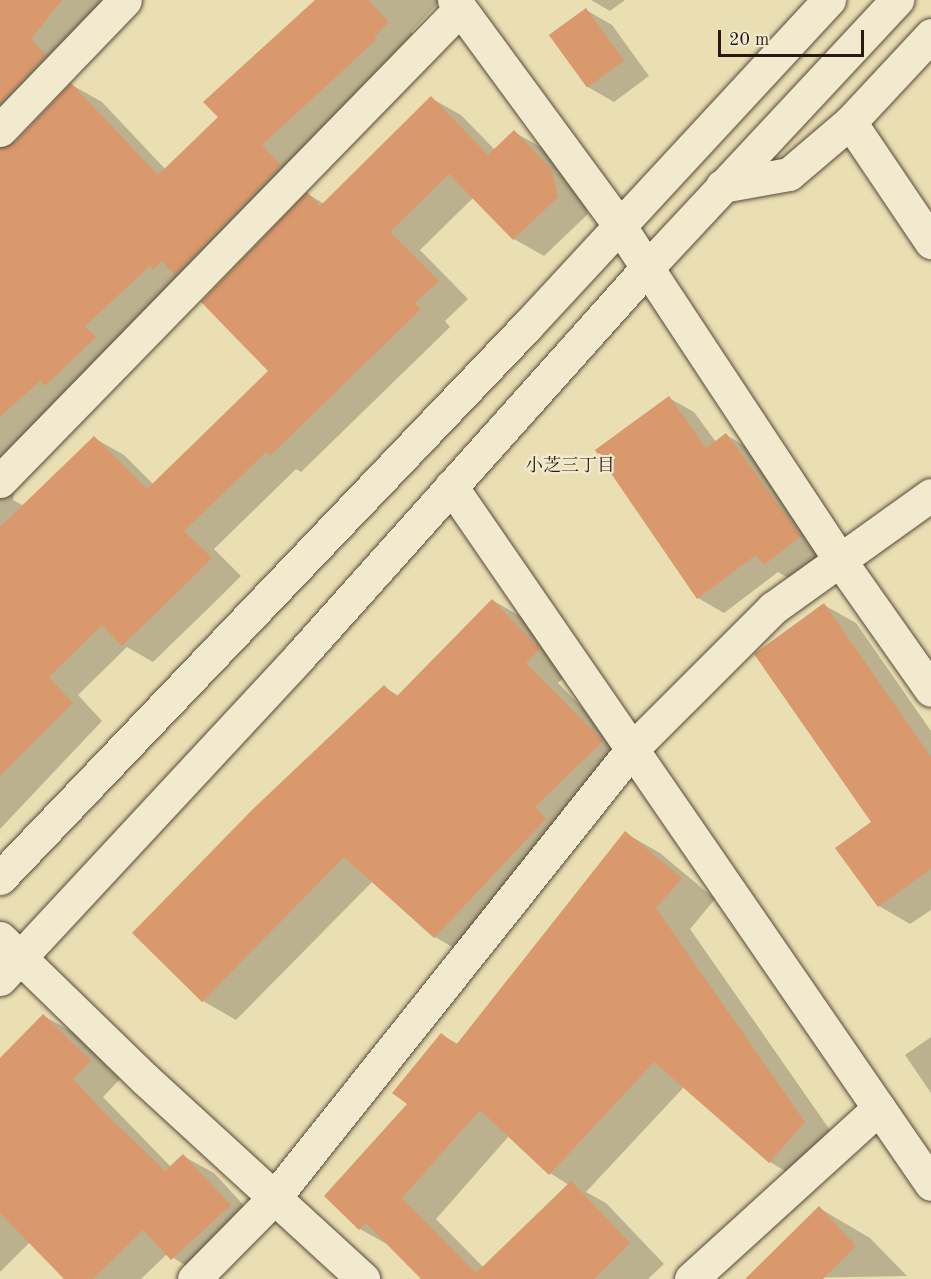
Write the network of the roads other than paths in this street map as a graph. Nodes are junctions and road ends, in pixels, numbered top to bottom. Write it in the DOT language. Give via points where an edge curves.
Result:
graph roads {
  1 [pos="125,0"];
  2 [pos="829,0"];
  3 [pos="897,0"];
  4 [pos="457,4"];
  5 [pos="931,35"];
  6 [pos="850,122"];
  7 [pos="0,130"];
  8 [pos="722,186"];
  9 [pos="619,225"];
  10 [pos="931,242"];
  11 [pos="647,268"];
  12 [pos="0,481"];
  13 [pos="451,486"];
  14 [pos="931,495"];
  15 [pos="841,562"];
  16 [pos="931,690"];
  17 [pos="633,748"];
  18 [pos="0,878"];
  19 [pos="7,959"];
  20 [pos="879,1108"];
  21 [pos="931,1184"];
  22 [pos="274,1198"];
  23 [pos="194,1279"];
  24 [pos="363,1279"];
  25 [pos="691,1279"];
  1 -- 7 [label="street"];
  2 -- 9 [label="street"];
  3 -- 8 [label="street"];
  4 -- 9 [label="street"];
  4 -- 12 [label="street"];
  5 -- 6 [label="street"];
  6 -- 8 [label="street" via="789,174"];
  6 -- 10 [label="street"];
  8 -- 11 [label="street"];
  9 -- 11 [label="street"];
  9 -- 18 [label="street"];
  11 -- 13 [label="street"];
  11 -- 15 [label="street"];
  13 -- 17 [label="street"];
  13 -- 19 [label="street"];
  14 -- 15 [label="street"];
  15 -- 16 [label="street"];
  15 -- 17 [label="street" via="773,608"];
  17 -- 20 [label="street"];
  17 -- 22 [label="street"];
  19 -- 22 [label="street"];
  20 -- 21 [label="street"];
  20 -- 25 [label="street"];
  22 -- 23 [label="street"];
  22 -- 24 [label="street"];
}
